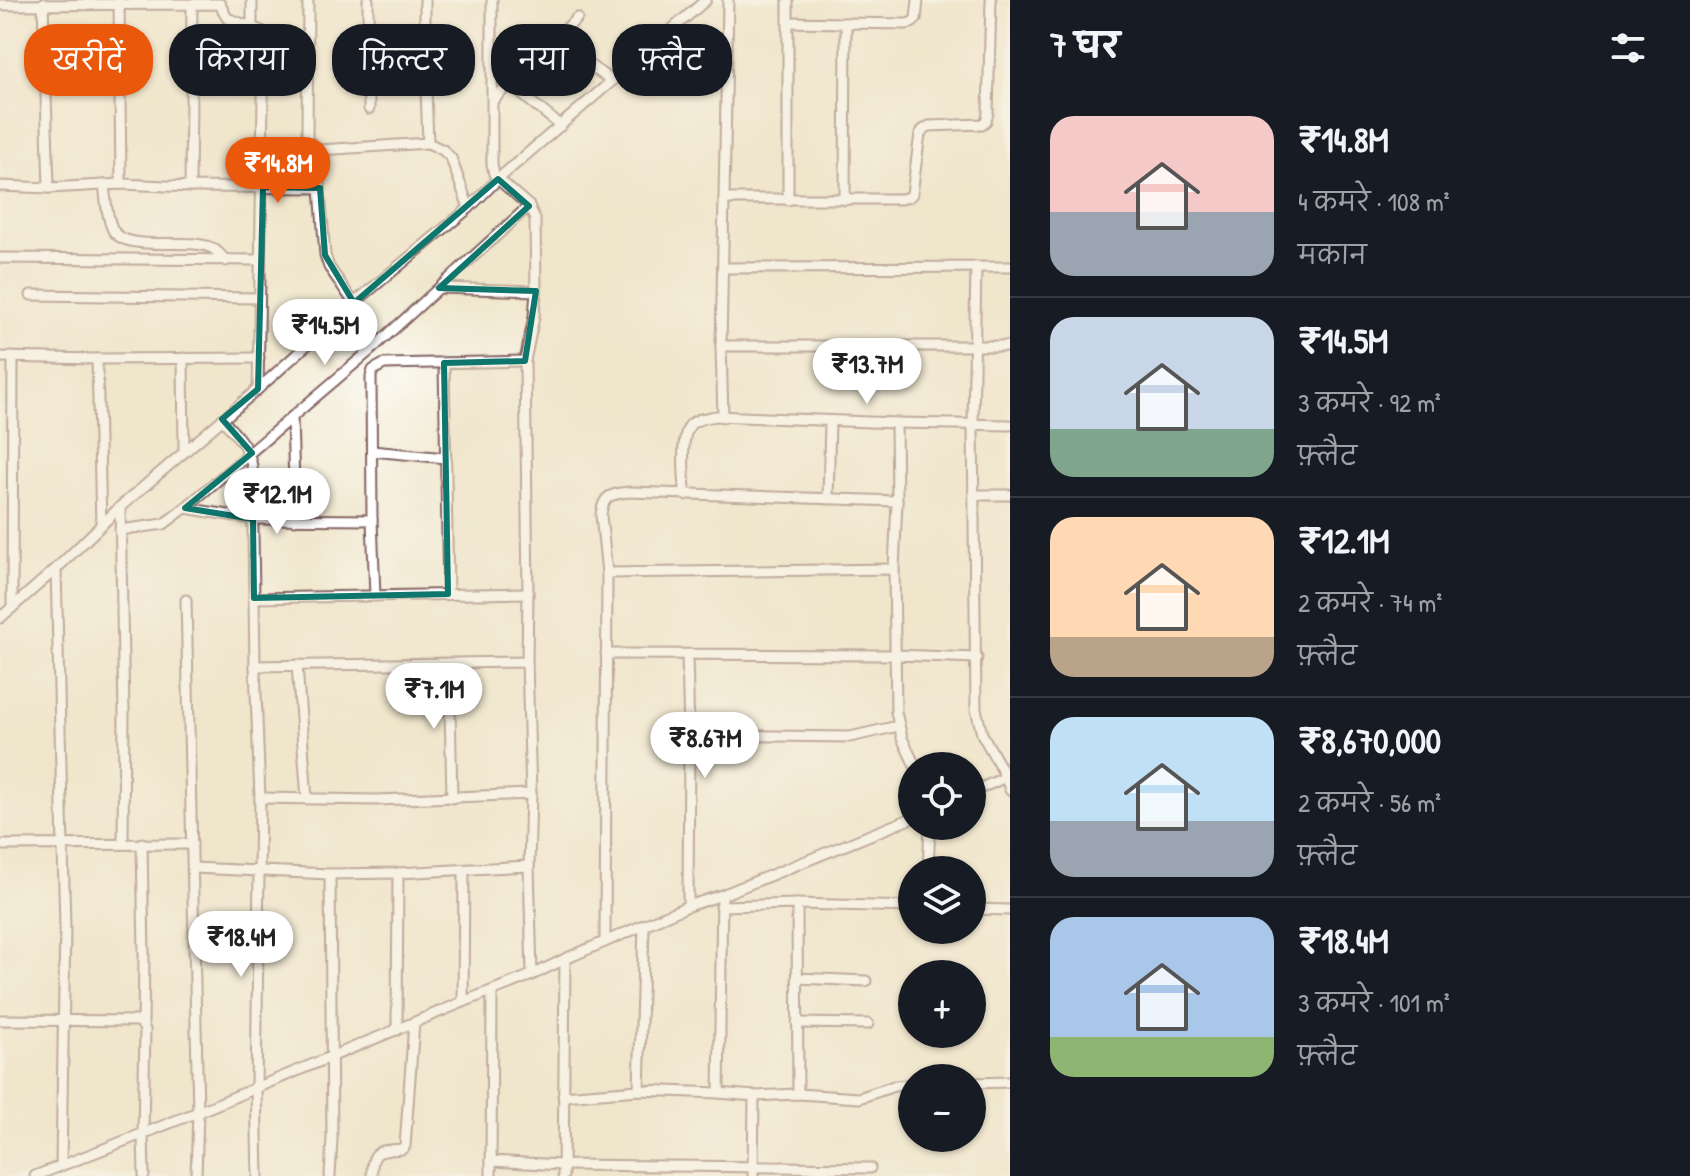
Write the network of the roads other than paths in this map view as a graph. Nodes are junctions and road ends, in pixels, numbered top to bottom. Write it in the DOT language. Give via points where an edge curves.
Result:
graph roads {
  1 [pos="252,0"];
  2 [pos="308,0"];
  3 [pos="368,0"];
  4 [pos="425,0"];
  5 [pos="492,0"];
  6 [pos="706,0"];
  7 [pos="728,0"];
  8 [pos="788,0"];
  9 [pos="918,0"];
  10 [pos="991,0"];
  11 [pos="119,2"];
  12 [pos="222,2"];
  13 [pos="43,3"];
  14 [pos="186,3"];
  15 [pos="0,5"];
  16 [pos="577,18"];
  17 [pos="788,22"];
  18 [pos="846,23"];
  19 [pos="246,24"];
  20 [pos="252,24"];
  21 [pos="368,24"];
  22 [pos="425,24"];
  23 [pos="571,24"];
  24 [pos="678,24"];
  25 [pos="596,70"];
  26 [pos="612,81"];
  27 [pos="264,96"];
  28 [pos="369,96"];
  29 [pos="426,96"];
  30 [pos="497,96"];
  31 [pos="524,96"];
  32 [pos="493,100"];
  33 [pos="369,109"];
  34 [pos="561,126"];
  35 [pos="428,143"];
  36 [pos="320,150"];
  37 [pos="498,179"];
  38 [pos="121,184"];
  39 [pos="104,185"];
  40 [pos="0,186"];
  41 [pos="190,187"];
  42 [pos="263,187"];
  43 [pos="49,188"];
  44 [pos="320,188"];
  45 [pos="724,199"];
  46 [pos="788,200"];
  47 [pos="845,200"];
  48 [pos="529,206"];
  49 [pos="469,208"];
  50 [pos="0,258"];
  51 [pos="259,260"];
  52 [pos="226,261"];
  53 [pos="976,267"];
  54 [pos="1010,267"];
  55 [pos="724,268"];
  56 [pos="439,288"];
  57 [pos="536,291"];
  58 [pos="31,295"];
  59 [pos="259,298"];
  60 [pos="354,303"];
  61 [pos="721,346"];
  62 [pos="1010,346"];
  63 [pos="974,347"];
  64 [pos="0,357"];
  65 [pos="13,357"];
  66 [pos="183,358"];
  67 [pos="259,358"];
  68 [pos="97,359"];
  69 [pos="525,361"];
  70 [pos="444,363"];
  71 [pos="258,389"];
  72 [pos="292,417"];
  73 [pos="723,417"];
  74 [pos="222,419"];
  75 [pos="830,421"];
  76 [pos="896,423"];
  77 [pos="973,424"];
  78 [pos="1010,425"];
  79 [pos="184,451"];
  80 [pos="372,451"];
  81 [pos="250,454"];
  82 [pos="446,458"];
  83 [pos="685,495"];
  84 [pos="974,495"];
  85 [pos="1010,495"];
  86 [pos="828,499"];
  87 [pos="897,501"];
  88 [pos="120,507"];
  89 [pos="185,508"];
  90 [pos="253,519"];
  91 [pos="295,520"];
  92 [pos="372,520"];
  93 [pos="101,524"];
  94 [pos="120,530"];
  95 [pos="56,569"];
  96 [pos="894,569"];
  97 [pos="607,573"];
  98 [pos="528,593"];
  99 [pos="448,594"];
  100 [pos="375,596"];
  101 [pos="254,598"];
  102 [pos="186,600"];
  103 [pos="12,608"];
  104 [pos="0,618"];
  105 [pos="606,654"];
  106 [pos="687,655"];
  107 [pos="895,655"];
  108 [pos="977,658"];
  109 [pos="527,662"];
  110 [pos="449,663"];
  111 [pos="297,665"];
  112 [pos="255,666"];
  113 [pos="898,726"];
  114 [pos="689,735"];
  115 [pos="909,752"];
  116 [pos="1006,777"];
  117 [pos="986,786"];
  118 [pos="1010,790"];
  119 [pos="531,794"];
  120 [pos="260,798"];
  121 [pos="452,798"];
  122 [pos="307,799"];
  123 [pos="898,824"];
  124 [pos="142,843"];
  125 [pos="63,844"];
  126 [pos="123,844"];
  127 [pos="192,844"];
  128 [pos="0,845"];
  129 [pos="529,866"];
  130 [pos="193,868"];
  131 [pos="259,870"];
  132 [pos="464,870"];
  133 [pos="398,873"];
  134 [pos="330,874"];
  135 [pos="722,901"];
  136 [pos="797,904"];
  137 [pos="688,906"];
  138 [pos="898,907"];
  139 [pos="986,909"];
  140 [pos="1010,910"];
  141 [pos="644,926"];
  142 [pos="605,942"];
  143 [pos="565,959"];
  144 [pos="532,975"];
  145 [pos="797,978"];
  146 [pos="866,981"];
  147 [pos="492,991"];
  148 [pos="463,1002"];
  149 [pos="0,1020"];
  150 [pos="64,1020"];
  151 [pos="414,1023"];
  152 [pos="797,1023"];
  153 [pos="868,1024"];
  154 [pos="143,1025"];
  155 [pos="397,1030"];
  156 [pos="330,1057"];
  157 [pos="1010,1082"];
  158 [pos="986,1083"];
  159 [pos="898,1086"];
  160 [pos="256,1088"];
  161 [pos="639,1090"];
  162 [pos="719,1093"];
  163 [pos="798,1094"];
  164 [pos="563,1096"];
  165 [pos="754,1096"];
  166 [pos="198,1112"];
  167 [pos="143,1133"];
  168 [pos="491,1161"];
  169 [pos="61,1166"];
  170 [pos="870,1168"];
  171 [pos="562,1170"];
  172 [pos="753,1172"];
  173 [pos="35,1176"];
  174 [pos="144,1176"];
  175 [pos="196,1176"];
  176 [pos="258,1176"];
  177 [pos="330,1176"];
  178 [pos="372,1176"];
  179 [pos="491,1176"];
  1 -- 20 [label="street"];
  2 -- 36 [label="street" via="307,140"];
  3 -- 21 [label="street"];
  4 -- 22 [label="street"];
  5 -- 32 [label="street"];
  6 -- 24 [label="street"];
  7 -- 45 [label="street"];
  8 -- 17 [label="street"];
  9 -- 18 [label="street" via="913,22"];
  10 -- 47 [label="street" via="986,121 923,130 909,197"];
  11 -- 13 [label="street"];
  11 -- 14 [label="street"];
  11 -- 38 [label="street"];
  12 -- 14 [label="street"];
  12 -- 19 [label="street" via="227,18"];
  13 -- 15 [label="street"];
  13 -- 43 [label="street"];
  14 -- 41 [label="street"];
  16 -- 23 [label="street"];
  17 -- 18 [label="street"];
  17 -- 46 [label="street"];
  18 -- 47 [label="street"];
  25 -- 26 [label="street"];
  26 -- 34 [label="street"];
  27 -- 42 [label="street"];
  28 -- 33 [label="street"];
  29 -- 35 [label="street"];
  30 -- 32 [label="street"];
  31 -- 34 [label="street"];
  32 -- 37 [label="street" via="492,164"];
  34 -- 37 [label="street"];
  35 -- 36 [label="street"];
  35 -- 49 [label="street" via="451,158"];
  36 -- 44 [label="street"];
  37 -- 48 [label="street"];
  37 -- 49 [label="street"];
  38 -- 39 [label="street"];
  38 -- 41 [label="street"];
  39 -- 43 [label="street"];
  39 -- 52 [label="street" via="110,225 117,235 144,243 203,245"];
  40 -- 43 [label="street"];
  41 -- 42 [label="street"];
  42 -- 44 [label="street"];
  42 -- 51 [label="street"];
  44 -- 60 [label="street" via="325,255"];
  45 -- 46 [label="street"];
  45 -- 55 [label="street"];
  46 -- 47 [label="street"];
  48 -- 56 [label="street"];
  48 -- 57 [label="street" via="535,219"];
  49 -- 60 [label="street"];
  50 -- 52 [label="street"];
  51 -- 52 [label="street"];
  51 -- 59 [label="street"];
  53 -- 54 [label="street"];
  53 -- 55 [label="street"];
  53 -- 63 [label="street"];
  55 -- 61 [label="street"];
  56 -- 57 [label="street"];
  56 -- 72 [label="street"];
  57 -- 69 [label="street"];
  58 -- 59 [label="street"];
  59 -- 67 [label="street"];
  60 -- 71 [label="street"];
  61 -- 63 [label="street"];
  61 -- 73 [label="street"];
  62 -- 63 [label="street"];
  63 -- 77 [label="street"];
  64 -- 65 [label="street"];
  65 -- 68 [label="street"];
  65 -- 103 [label="street"];
  66 -- 67 [label="street"];
  66 -- 68 [label="street"];
  66 -- 79 [label="street"];
  67 -- 71 [label="street"];
  68 -- 93 [label="street"];
  69 -- 70 [label="street"];
  69 -- 98 [label="street"];
  70 -- 80 [label="street" via="384,364 373,370"];
  70 -- 82 [label="street"];
  71 -- 74 [label="street"];
  72 -- 81 [label="street"];
  72 -- 91 [label="street"];
  73 -- 75 [label="street"];
  73 -- 83 [label="street" via="699,419 686,431"];
  74 -- 79 [label="street"];
  74 -- 81 [label="street"];
  75 -- 76 [label="street"];
  75 -- 86 [label="street"];
  76 -- 77 [label="street"];
  76 -- 87 [label="street"];
  77 -- 78 [label="street"];
  77 -- 84 [label="street"];
  79 -- 88 [label="street"];
  80 -- 82 [label="street"];
  80 -- 92 [label="street"];
  81 -- 89 [label="street"];
  81 -- 90 [label="street"];
  82 -- 99 [label="street"];
  83 -- 86 [label="street"];
  83 -- 97 [label="street" via="629,492 607,498 601,515"];
  84 -- 85 [label="street"];
  84 -- 108 [label="street"];
  86 -- 87 [label="street"];
  87 -- 96 [label="street"];
  88 -- 93 [label="street"];
  88 -- 94 [label="street"];
  89 -- 90 [label="street"];
  89 -- 94 [label="street" via="164,524"];
  90 -- 91 [label="street"];
  90 -- 101 [label="street"];
  91 -- 92 [label="street"];
  92 -- 100 [label="street"];
  93 -- 95 [label="street"];
  94 -- 126 [label="street"];
  95 -- 103 [label="street"];
  95 -- 125 [label="street"];
  96 -- 97 [label="street"];
  96 -- 107 [label="street"];
  97 -- 105 [label="street"];
  98 -- 99 [label="street"];
  98 -- 109 [label="street"];
  99 -- 100 [label="street"];
  100 -- 101 [label="street"];
  101 -- 112 [label="street"];
  102 -- 127 [label="street"];
  103 -- 104 [label="street"];
  105 -- 106 [label="street"];
  105 -- 142 [label="street"];
  106 -- 107 [label="street"];
  106 -- 114 [label="street"];
  107 -- 108 [label="street"];
  107 -- 113 [label="street"];
  108 -- 116 [label="street" via="979,722"];
  109 -- 110 [label="street"];
  109 -- 119 [label="street"];
  110 -- 111 [label="street"];
  110 -- 121 [label="street"];
  111 -- 112 [label="street"];
  111 -- 122 [label="street"];
  112 -- 120 [label="street"];
  113 -- 114 [label="street" via="850,737"];
  113 -- 115 [label="street"];
  114 -- 137 [label="street"];
  116 -- 117 [label="street"];
  116 -- 118 [label="street"];
  119 -- 121 [label="street"];
  119 -- 129 [label="street"];
  120 -- 122 [label="street"];
  120 -- 131 [label="street"];
  121 -- 122 [label="street"];
  123 -- 135 [label="street"];
  124 -- 126 [label="street"];
  124 -- 127 [label="street"];
  124 -- 154 [label="street"];
  125 -- 126 [label="street"];
  125 -- 128 [label="street"];
  125 -- 150 [label="street"];
  127 -- 130 [label="street"];
  129 -- 132 [label="street"];
  129 -- 144 [label="street"];
  130 -- 131 [label="street"];
  130 -- 166 [label="street"];
  131 -- 134 [label="street"];
  131 -- 160 [label="street"];
  132 -- 133 [label="street"];
  132 -- 148 [label="street"];
  133 -- 134 [label="street"];
  133 -- 155 [label="street"];
  134 -- 156 [label="street"];
  135 -- 136 [label="street"];
  135 -- 137 [label="street"];
  135 -- 162 [label="street"];
  136 -- 138 [label="street"];
  136 -- 145 [label="street"];
  137 -- 141 [label="street"];
  139 -- 140 [label="street"];
  141 -- 142 [label="street"];
  141 -- 161 [label="street"];
  142 -- 143 [label="street"];
  143 -- 144 [label="street"];
  143 -- 164 [label="street"];
  144 -- 147 [label="street"];
  145 -- 146 [label="street"];
  145 -- 152 [label="street"];
  147 -- 148 [label="street"];
  147 -- 168 [label="street"];
  148 -- 151 [label="street"];
  149 -- 150 [label="street"];
  150 -- 154 [label="street" via="134,1020"];
  150 -- 169 [label="street"];
  151 -- 155 [label="street"];
  151 -- 178 [label="street" via="405,1146 375,1154"];
  152 -- 153 [label="street"];
  152 -- 163 [label="street"];
  154 -- 167 [label="street"];
  155 -- 156 [label="street"];
  156 -- 160 [label="street"];
  156 -- 177 [label="street"];
  157 -- 158 [label="street"];
  159 -- 163 [label="street" via="859,1098"];
  160 -- 166 [label="street"];
  160 -- 176 [label="street"];
  161 -- 162 [label="street"];
  161 -- 164 [label="street"];
  162 -- 165 [label="street"];
  163 -- 165 [label="street"];
  164 -- 171 [label="street"];
  165 -- 172 [label="street"];
  166 -- 167 [label="street"];
  166 -- 175 [label="street"];
  167 -- 169 [label="street"];
  167 -- 174 [label="street"];
  168 -- 171 [label="street"];
  168 -- 179 [label="street"];
  169 -- 173 [label="street"];
  170 -- 172 [label="street"];
  171 -- 172 [label="street"];
}
